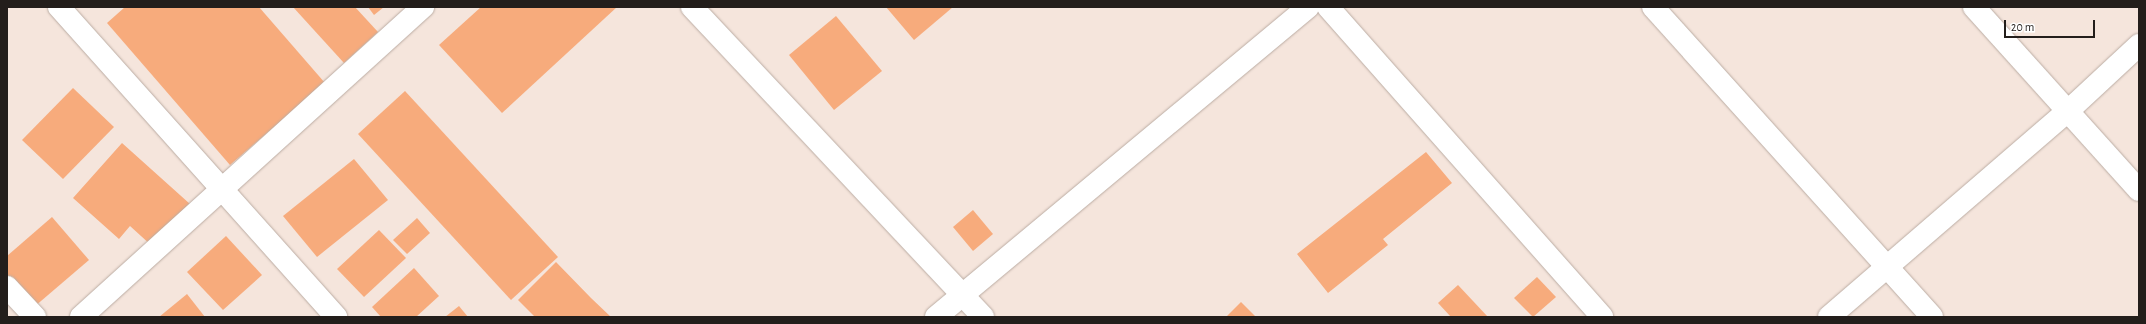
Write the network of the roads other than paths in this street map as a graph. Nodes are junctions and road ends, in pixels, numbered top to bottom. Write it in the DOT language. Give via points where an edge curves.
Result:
graph roads {
  1 [pos="59,7"];
  2 [pos="423,7"];
  3 [pos="692,7"];
  4 [pos="1308,7"];
  5 [pos="1328,7"];
  6 [pos="1653,7"];
  7 [pos="1974,7"];
  8 [pos="2139,45"];
  9 [pos="2068,111"];
  10 [pos="222,190"];
  11 [pos="2139,190"];
  12 [pos="1887,267"];
  13 [pos="7,287"];
  14 [pos="962,294"];
  15 [pos="34,317"];
  16 [pos="82,317"];
  17 [pos="336,317"];
  18 [pos="936,317"];
  19 [pos="983,317"];
  20 [pos="1602,317"];
  21 [pos="1829,317"];
  22 [pos="1932,317"];
  1 -- 10 [label="street"];
  2 -- 10 [label="street"];
  3 -- 14 [label="street"];
  4 -- 14 [label="street"];
  5 -- 20 [label="street"];
  6 -- 12 [label="street"];
  7 -- 9 [label="street"];
  8 -- 9 [label="street"];
  9 -- 11 [label="street"];
  9 -- 12 [label="street"];
  10 -- 16 [label="street"];
  10 -- 17 [label="street"];
  12 -- 21 [label="street"];
  12 -- 22 [label="street"];
  13 -- 15 [label="street"];
  14 -- 18 [label="street"];
  14 -- 19 [label="street"];
}
